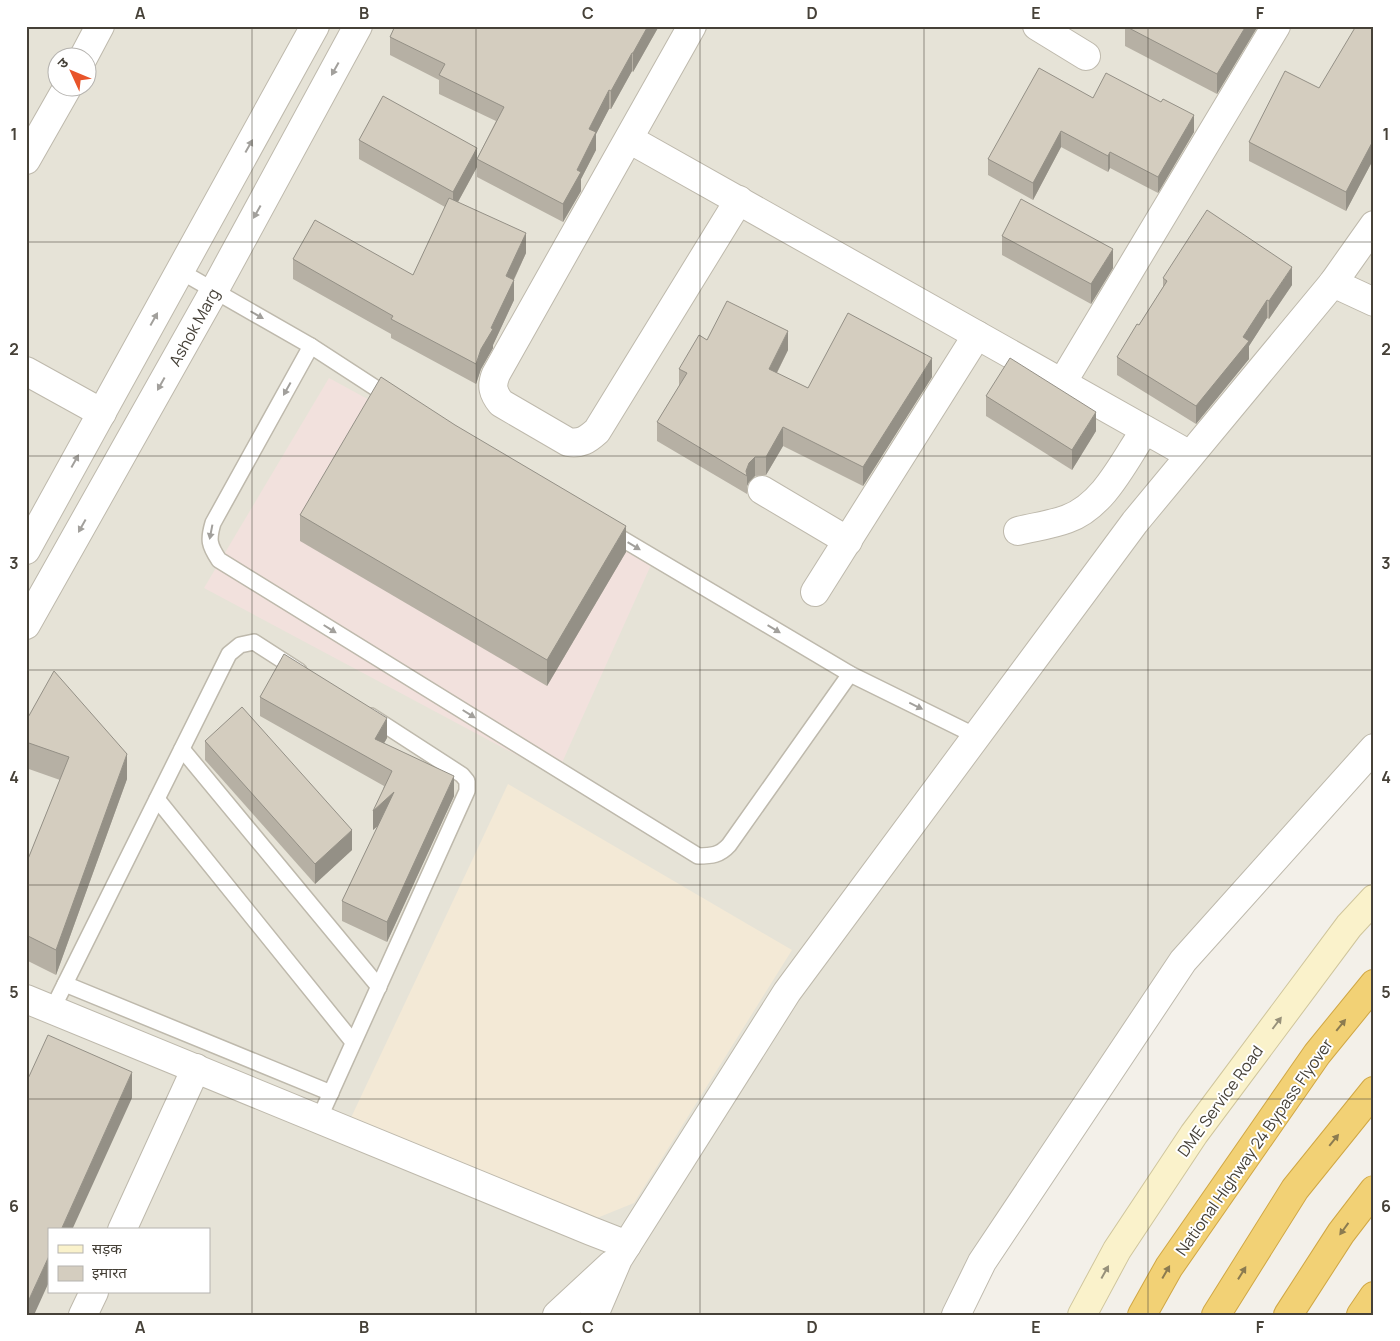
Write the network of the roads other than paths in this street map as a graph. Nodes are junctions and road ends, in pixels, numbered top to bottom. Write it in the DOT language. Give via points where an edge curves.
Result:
graph roads {
  1 [pos="100,26"];
  2 [pos="315,26"];
  3 [pos="358,26"];
  4 [pos="692,26"];
  5 [pos="1037,26"];
  6 [pos="1276,26"];
  7 [pos="88,48"];
  8 [pos="1086,56"];
  9 [pos="61,98"];
  10 [pos="629,138"];
  11 [pos="26,160"];
  12 [pos="739,200"];
  13 [pos="1374,225"];
  14 [pos="180,271"];
  15 [pos="1333,283"];
  16 [pos="214,291"];
  17 [pos="1374,302"];
  18 [pos="977,335"];
  19 [pos="311,346"];
  20 [pos="26,371"];
  21 [pos="1062,383"];
  22 [pos="402,404"];
  23 [pos="102,412"];
  24 [pos="1145,430"];
  25 [pos="1190,455"];
  26 [pos="762,490"];
  27 [pos="595,523"];
  28 [pos="1018,531"];
  29 [pos="848,541"];
  30 [pos="26,550"];
  31 [pos="26,564"];
  32 [pos="49,583"];
  33 [pos="815,592"];
  34 [pos="26,625"];
  35 [pos="850,674"];
  36 [pos="313,680"];
  37 [pos="355,706"];
  38 [pos="976,736"];
  39 [pos="1374,748"];
  40 [pos="182,749"];
  41 [pos="157,799"];
  42 [pos="1374,899"];
  43 [pos="65,984"];
  44 [pos="1374,984"];
  45 [pos="378,987"];
  46 [pos="26,1000"];
  47 [pos="52,1010"];
  48 [pos="149,1019"];
  49 [pos="354,1042"];
  50 [pos="139,1045"];
  51 [pos="196,1068"];
  52 [pos="1374,1091"];
  53 [pos="331,1093"];
  54 [pos="319,1119"];
  55 [pos="1374,1190"];
  56 [pos="123,1228"];
  57 [pos="622,1252"];
  58 [pos="93,1294"];
  59 [pos="1374,1296"];
  60 [pos="83,1315"];
  61 [pos="557,1315"];
  62 [pos="594,1315"];
  63 [pos="956,1315"];
  64 [pos="1082,1315"];
  65 [pos="1142,1315"];
  66 [pos="1216,1315"];
  67 [pos="1288,1315"];
  68 [pos="1361,1315"];
  1 -- 7 [label="street"];
  14 -- 2 [label="street, one-way"];
  3 -- 16 [label="street, Ashok Marg, one-way"];
  4 -- 10 [label="street"];
  5 -- 8 [label="street"];
  6 -- 21 [label="street"];
  9 -- 11 [label="street"];
  10 -- 12 [label="street"];
  10 -- 12 [label="street" via="493,381 495,396 501,403 568,442 586,441 597,432"];
  12 -- 18 [label="street"];
  13 -- 15 [label="street"];
  14 -- 16 [label="lane"];
  23 -- 14 [label="street, one-way"];
  15 -- 17 [label="street"];
  15 -- 25 [label="street"];
  16 -- 19 [label="lane, one-way"];
  16 -- 32 [label="street, Ashok Marg, one-way"];
  18 -- 21 [label="street"];
  18 -- 29 [label="street"];
  19 -- 22 [label="lane"];
  19 -- 35 [label="lane, one-way" via="212,523 209,539 219,560 698,856 722,853 729,845"];
  20 -- 23 [label="street"];
  21 -- 24 [label="street"];
  30 -- 23 [label="street, one-way"];
  24 -- 25 [label="street"];
  24 -- 28 [label="street" via="1101,497 1090,507 1067,519"];
  25 -- 38 [label="street" via="1135,522"];
  26 -- 29 [label="street"];
  27 -- 35 [label="lane, one-way"];
  29 -- 33 [label="street"];
  31 -- 32 [label="street"];
  32 -- 34 [label="street, Ashok Marg"];
  35 -- 38 [label="lane, one-way"];
  36 -- 40 [label="lane" via="254,642 240,646 229,654"];
  37 -- 45 [label="lane" via="467,781 467,791"];
  38 -- 57 [label="street" via="787,992"];
  39 -- 63 [label="street" via="1183,961 982,1262"];
  40 -- 41 [label="lane"];
  40 -- 45 [label="lane"];
  41 -- 43 [label="lane"];
  41 -- 49 [label="lane"];
  64 -- 42 [label="main road, DME Service Road, one-way" via="1118,1250 1194,1134 1348,926"];
  43 -- 47 [label="lane"];
  43 -- 48 [label="lane"];
  65 -- 44 [label="highway, National Highway 24 Bypass Flyover, one-way" via="1169,1267 1311,1063"];
  45 -- 49 [label="lane"];
  46 -- 47 [label="street"];
  47 -- 50 [label="street"];
  48 -- 50 [label="lane"];
  48 -- 53 [label="lane"];
  49 -- 53 [label="lane"];
  50 -- 51 [label="street"];
  51 -- 54 [label="street"];
  51 -- 56 [label="street"];
  66 -- 52 [label="highway, one-way" via="1295,1189"];
  53 -- 54 [label="lane"];
  54 -- 57 [label="street" via="591,1231"];
  55 -- 67 [label="highway, one-way" via="1341,1233"];
  57 -- 61 [label="street"];
  57 -- 62 [label="street"];
  58 -- 60 [label="street"];
  59 -- 68 [label="highway"];
}
